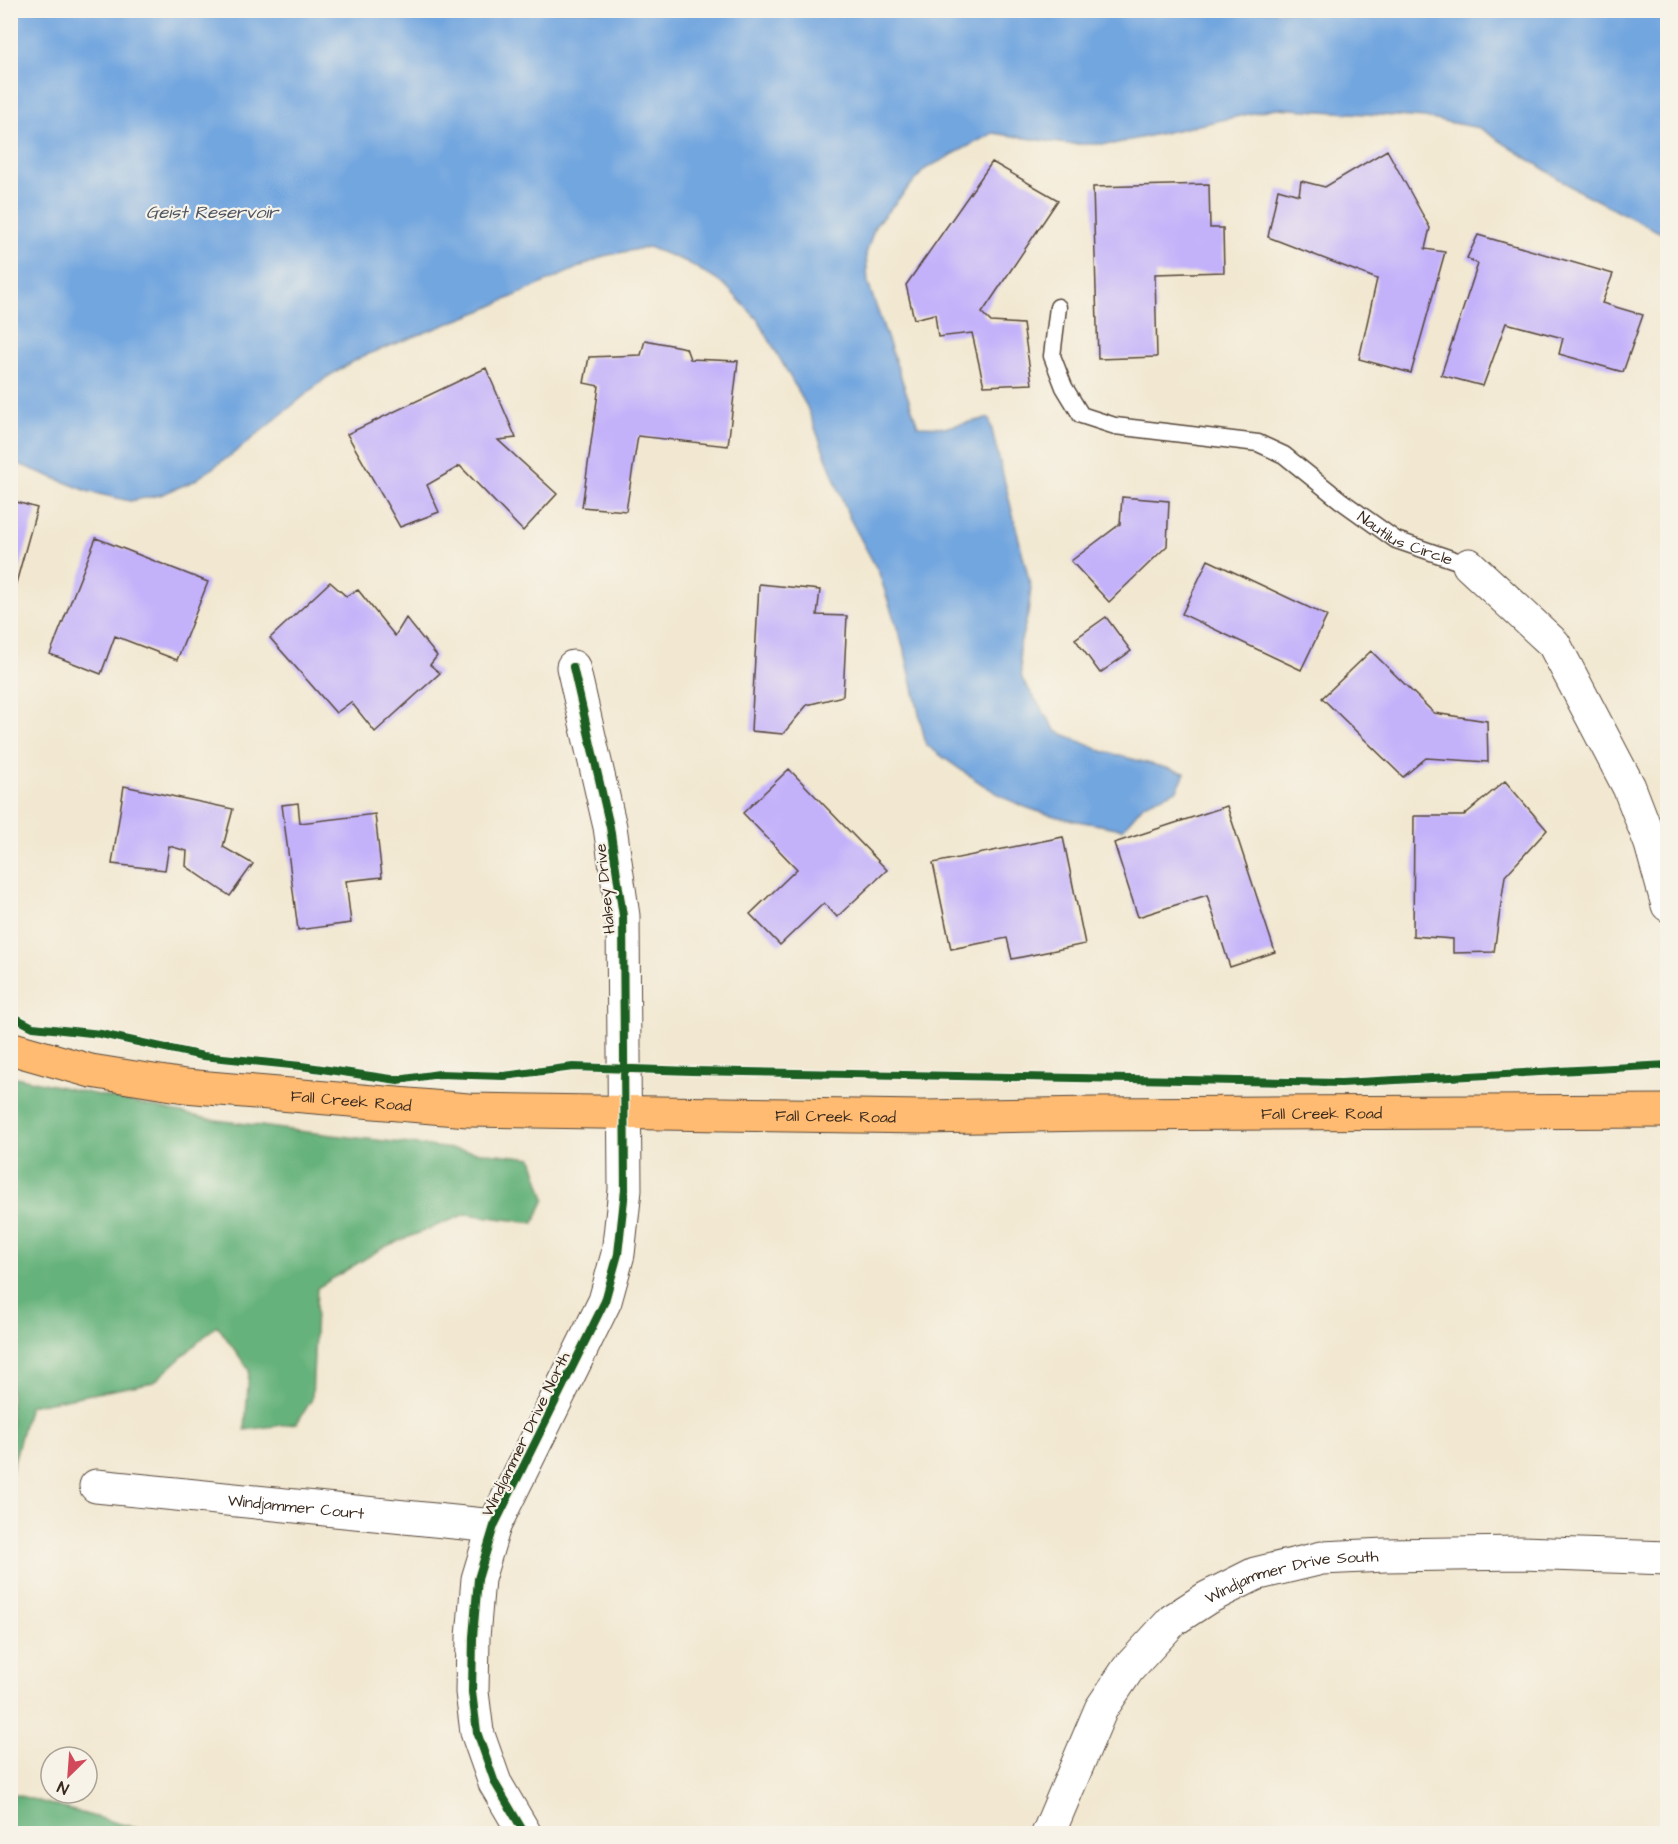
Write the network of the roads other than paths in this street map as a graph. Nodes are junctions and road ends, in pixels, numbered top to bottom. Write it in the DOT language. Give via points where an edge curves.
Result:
graph roads {
  1 [pos="1058,307"];
  2 [pos="1469,565"];
  3 [pos="573,666"];
  4 [pos="1668,905"];
  5 [pos="10,1048"];
  6 [pos="1668,1112"];
  7 [pos="624,1113"];
  8 [pos="96,1486"];
  9 [pos="494,1526"];
  10 [pos="1668,1558"];
  11 [pos="525,1833"];
  12 [pos="1048,1833"];
  1 -- 2 [label="lane, Nautilus Circle" via="1052,356 1081,415 1115,426 1258,443 1284,455 1396,540"];
  2 -- 4 [label="street, Nautilus Circle" via="1554,644 1629,788 1651,844"];
  3 -- 7 [label="street, Halsey Drive" via="610,827 623,916"];
  5 -- 7 [label="main road, Fall Creek Road" via="91,1071 185,1086 468,1110"];
  6 -- 7 [label="main road, Fall Creek Road" via="923,1117"];
  7 -- 9 [label="street, Windjammer Drive North" via="624,1200 618,1254 604,1302"];
  8 -- 9 [label="street, Windjammer Court"];
  9 -- 11 [label="street, Windjammer Drive North" via="478,1579 472,1692 477,1732 495,1783"];
  10 -- 12 [label="street, Windjammer Drive South" via="1521,1553 1385,1555 1322,1558 1255,1574 1173,1620 1128,1669 1101,1709"];
}
